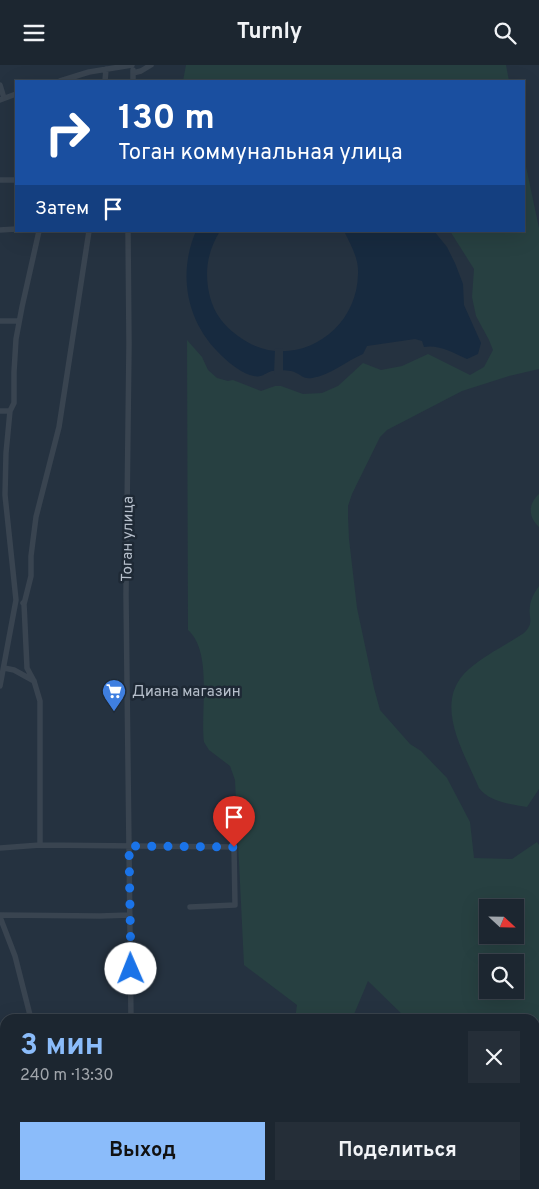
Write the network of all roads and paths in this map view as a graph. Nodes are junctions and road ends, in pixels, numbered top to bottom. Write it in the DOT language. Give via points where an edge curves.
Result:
graph roads {
  1 [pos="132,65"];
  2 [pos="151,65"];
  3 [pos="97,68"];
  4 [pos="106,69"];
  5 [pos="133,73"];
  6 [pos="63,80"];
  7 [pos="105,80"];
  8 [pos="133,80"];
  9 [pos="0,85"];
  10 [pos="15,94"];
  11 [pos="2,99"];
  12 [pos="0,180"];
  13 [pos="15,180"];
  14 [pos="15,229"];
  15 [pos="0,230"];
  16 [pos="39,232"];
  17 [pos="89,232"];
  18 [pos="128,232"];
  19 [pos="0,321"];
  20 [pos="19,321"];
  21 [pos="0,411"];
  22 [pos="10,411"];
  23 [pos="16,600"];
  24 [pos="24,604"];
  25 [pos="4,668"];
  26 [pos="34,681"];
  27 [pos="0,686"];
  28 [pos="40,845"];
  29 [pos="129,846"];
  30 [pos="0,848"];
  31 [pos="190,907"];
  32 [pos="130,915"];
  33 [pos="0,916"];
  34 [pos="30,1014"];
  35 [pos="131,1014"];
  1 -- 4 [label="street"];
  1 -- 5 [label="street"];
  2 -- 5 [label="street"];
  3 -- 4 [label="street"];
  3 -- 6 [label="street"];
  4 -- 7 [label="street"];
  5 -- 8 [label="street"];
  9 -- 11 [label="street"];
  10 -- 11 [label="street"];
  12 -- 13 [label="street"];
  14 -- 15 [label="street"];
  16 -- 20 [label="street"];
  17 -- 24 [label="street" via="58,427 36,517 30,556 31,577"];
  18 -- 29 [label="street, Тоган улица" via="126,595"];
  19 -- 20 [label="street"];
  20 -- 22 [label="street" via="14,403"];
  21 -- 22 [label="street"];
  22 -- 23 [label="street" via="5,495"];
  23 -- 24 [label="street"];
  23 -- 25 [label="street"];
  24 -- 26 [label="street" via="27,668"];
  25 -- 26 [label="street"];
  25 -- 27 [label="street"];
  26 -- 28 [label="street" via="40,701"];
  28 -- 29 [label="street"];
  28 -- 30 [label="street"];
  29 -- 31 [label="street" via="234,847 235,905"];
  29 -- 32 [label="street, Тоган улица"];
  32 -- 33 [label="street"];
  32 -- 35 [label="street, Тоган улица"];
  33 -- 34 [label="street" via="15,956"];
}
